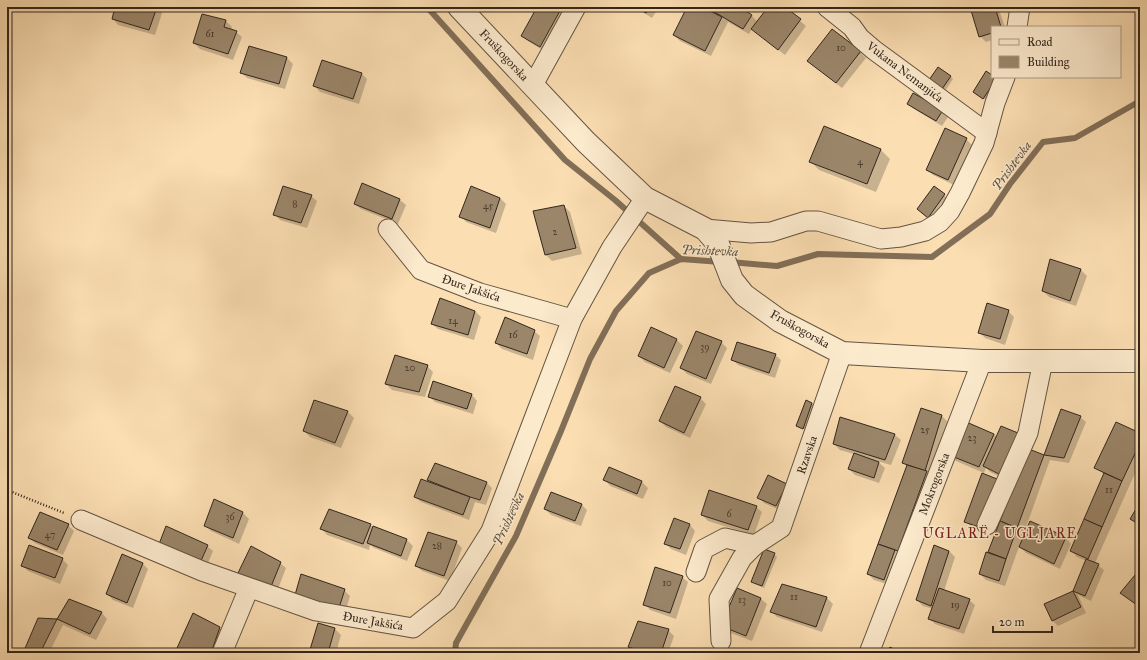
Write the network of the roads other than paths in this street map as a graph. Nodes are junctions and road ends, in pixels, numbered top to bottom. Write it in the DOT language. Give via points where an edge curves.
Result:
graph roads {
  1 [pos="459,7"];
  2 [pos="576,7"];
  3 [pos="827,7"];
  4 [pos="1020,7"];
  5 [pos="1017,26"];
  6 [pos="1005,78"];
  7 [pos="533,86"];
  8 [pos="987,133"];
  9 [pos="645,198"];
  10 [pos="388,229"];
  11 [pos="712,237"];
  12 [pos="572,319"];
  13 [pos="842,353"];
  14 [pos="982,361"];
  15 [pos="1043,361"];
  16 [pos="1140,361"];
  17 [pos="81,520"];
  18 [pos="987,525"];
  19 [pos="755,545"];
  20 [pos="696,572"];
  21 [pos="249,588"];
  22 [pos="721,641"];
  23 [pos="222,653"];
  24 [pos="869,653"];
  1 -- 7 [label="street, Fruškogorska"];
  2 -- 7 [label="street, Fruškogorska"];
  3 -- 8 [label="street, Vukana Nemanjića" via="852,27 874,50"];
  4 -- 5 [label="street"];
  6 -- 8 [label="street"];
  7 -- 9 [label="street, Fruškogorska" via="586,142"];
  8 -- 11 [label="street" via="950,211 940,222 925,231 881,239 818,221 806,221 771,232"];
  9 -- 11 [label="street, Fruškogorska"];
  9 -- 12 [label="street, Đure Jakšića" via="612,247"];
  10 -- 12 [label="street, Đure Jakšića" via="421,270 480,293"];
  11 -- 13 [label="street, Fruškogorska" via="732,280 744,295 780,321"];
  12 -- 21 [label="street, Đure Jakšića" via="491,531 447,601 413,628 316,611"];
  13 -- 14 [label="street, Fruškogorska"];
  13 -- 19 [label="street, Rzavska" via="781,528"];
  14 -- 15 [label="street, Fruškogorska"];
  14 -- 24 [label="street, Mokrogorska"];
  15 -- 16 [label="street, Fruškogorska"];
  15 -- 18 [label="street" via="1028,433"];
  17 -- 21 [label="street, Đure Jakšića"];
  19 -- 20 [label="street" via="725,538 704,549"];
  19 -- 22 [label="street, Rzavska" via="742,558 719,599"];
  21 -- 23 [label="street"];
}
